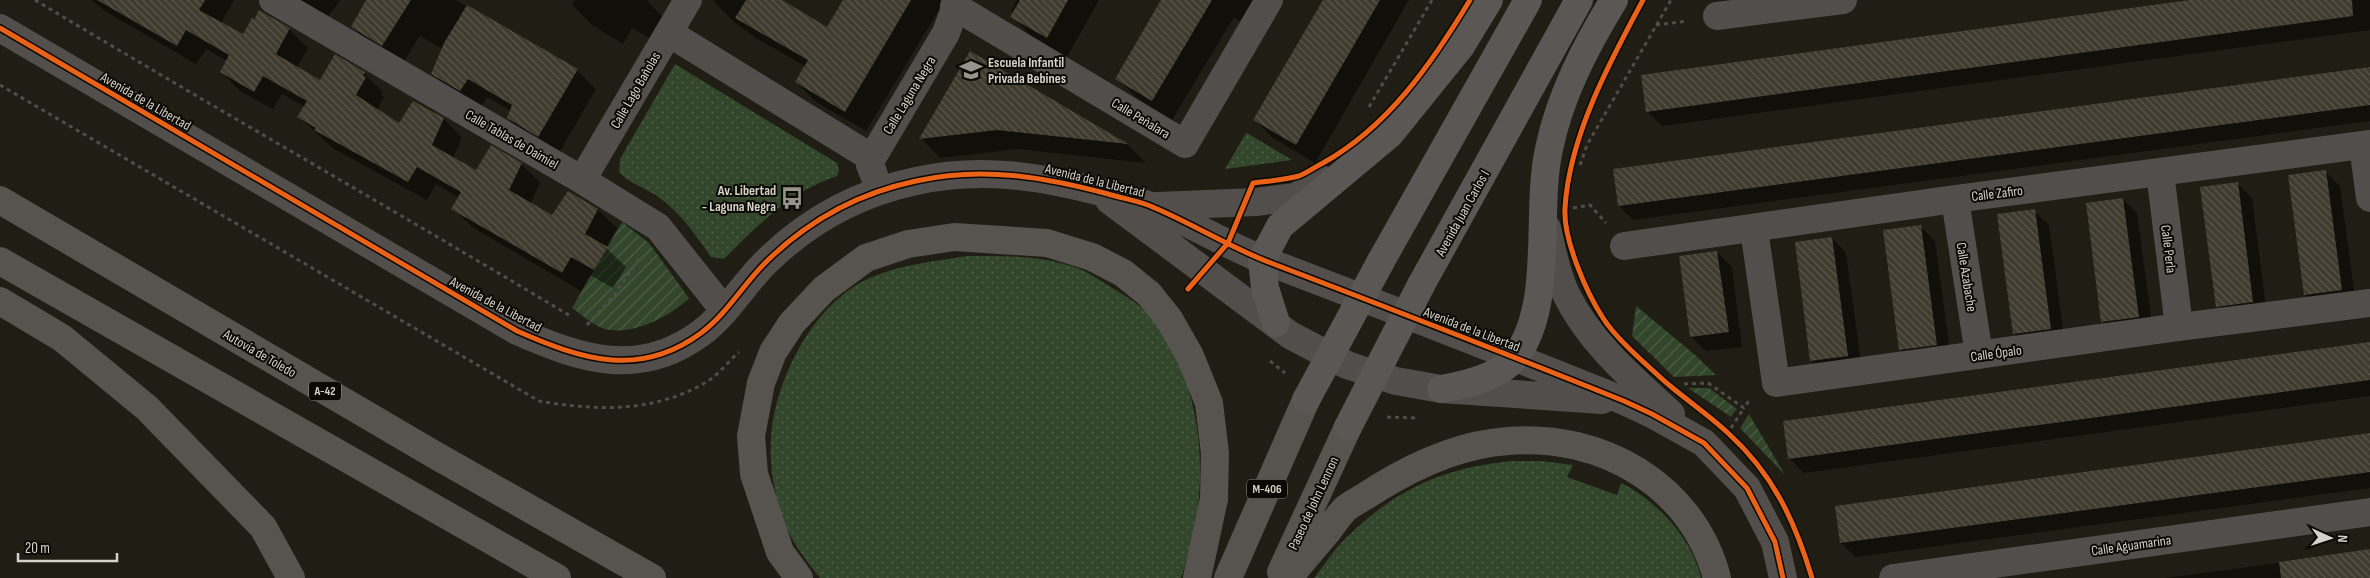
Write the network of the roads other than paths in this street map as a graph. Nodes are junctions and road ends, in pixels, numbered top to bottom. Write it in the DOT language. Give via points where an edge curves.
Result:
graph roads {
  1 [pos="273,0"];
  2 [pos="688,0"];
  3 [pos="1269,0"];
  4 [pos="1489,0"];
  5 [pos="1528,0"];
  6 [pos="1579,0"];
  7 [pos="1614,0"];
  8 [pos="1843,0"];
  9 [pos="956,3"];
  10 [pos="1717,16"];
  11 [pos="0,28"];
  12 [pos="669,33"];
  13 [pos="2367,145"];
  14 [pos="1364,156"];
  15 [pos="872,158"];
  16 [pos="2160,172"];
  17 [pos="582,180"];
  18 [pos="881,190"];
  19 [pos="1097,191"];
  20 [pos="2370,198"];
  21 [pos="1955,199"];
  22 [pos="0,200"];
  23 [pos="1153,206"];
  24 [pos="1542,209"];
  25 [pos="1754,229"];
  26 [pos="1624,246"];
  27 [pos="1262,260"];
  28 [pos="0,261"];
  29 [pos="0,300"];
  30 [pos="2370,303"];
  31 [pos="724,310"];
  32 [pos="1276,323"];
  33 [pos="2179,326"];
  34 [pos="1979,355"];
  35 [pos="1515,358"];
  36 [pos="1441,389"];
  37 [pos="1306,400"];
  38 [pos="1624,401"];
  39 [pos="1348,427"];
  40 [pos="1716,437"];
  41 [pos="2370,512"];
  42 [pos="291,578"];
  43 [pos="557,578"];
  44 [pos="652,578"];
  45 [pos="799,578"];
  46 [pos="1197,578"];
  47 [pos="1228,578"];
  48 [pos="1278,578"];
  49 [pos="1288,578"];
  50 [pos="1717,578"];
  51 [pos="1783,578"];
  52 [pos="1893,578"];
  1 -- 17 [label="street, Calle Tablas de Daimiel"];
  2 -- 12 [label="street, Calle Lago Bañolas"];
  3 -- 9 [label="street, Calle Peñalara" via="1185,144"];
  4 -- 14 [label="main road" via="1461,46 1416,104 1390,134"];
  5 -- 37 [label="main road, bridge"];
  6 -- 39 [label="main road, Avenida Juan Carlos I, bridge" via="1421,285"];
  7 -- 24 [label="main road" via="1592,36 1557,114 1548,151"];
  8 -- 10 [label="street"];
  9 -- 15 [label="street, Calle Laguna Negra" via="946,33"];
  11 -- 31 [label="street, Avenida de la Libertad" via="484,313 557,349 611,362 635,360 670,350 702,332"];
  12 -- 15 [label="street"];
  12 -- 17 [label="street, Calle Lago Bañolas"];
  13 -- 16 [label="street, Calle Zafiro"];
  13 -- 20 [label="street"];
  14 -- 23 [label="street, Avenida de la Libertad" via="1295,197 1256,202"];
  14 -- 27 [label="main road" via="1280,226"];
  15 -- 18 [label="street" via="870,166"];
  16 -- 21 [label="street, Calle Zafiro"];
  16 -- 33 [label="street, Calle Perla"];
  17 -- 31 [label="street, Calle Tablas de Daimiel" via="658,227"];
  18 -- 19 [label="street, Avenida de la Libertad" via="918,180 968,174 1012,174 1062,181"];
  18 -- 31 [label="street, Avenida de la Libertad" via="846,203 808,226 766,261"];
  19 -- 23 [label="street, Avenida de la Libertad"];
  19 -- 32 [label="street, Avenida de la Libertad"];
  21 -- 25 [label="street, Calle Zafiro"];
  21 -- 34 [label="street, Calle Azabache"];
  22 -- 44 [label="highway, Autovía de Toledo / A-42" via="435,456"];
  23 -- 27 [label="street, Avenida de la Libertad"];
  24 -- 35 [label="main road" via="1539,298 1530,331"];
  24 -- 40 [label="street" via="1566,294 1587,328 1623,372"];
  25 -- 26 [label="street, Calle Zafiro"];
  25 -- 34 [label="street, Calle Ópalo" via="1769,384"];
  27 -- 32 [label="main road" via="1265,288"];
  27 -- 35 [label="street, Avenida de la Libertad"];
  28 -- 43 [label="highway"];
  29 -- 42 [label="highway" via="62,338 147,408 263,527"];
  30 -- 33 [label="street, Calle Ópalo"];
  32 -- 36 [label="street, Avenida de la Libertad" via="1290,335 1348,365 1396,380"];
  33 -- 34 [label="street, Calle Ópalo"];
  35 -- 36 [label="main road" via="1495,373 1470,384"];
  35 -- 38 [label="street, Avenida de la Libertad"];
  36 -- 38 [label="street, Avenida de la Libertad"];
  37 -- 47 [label="highway, M-406"];
  38 -- 40 [label="street, Avenida de la Libertad"];
  39 -- 48 [label="highway, Paseo de John Lennon"];
  40 -- 51 [label="street, Avenida de la Libertad" via="1775,542"];
  41 -- 52 [label="street, Calle Aguamarina"];
  45 -- 46 [label="highway" via="780,552 754,474 751,436 761,383 773,352 792,323 824,289 866,258 908,244 954,237 1047,243 1092,256 1123,273 1149,294 1169,319 1190,356 1209,403 1215,453 1214,499"];
  49 -- 50 [label="highway" via="1346,509 1382,486 1426,462 1470,448 1508,441 1547,441 1588,449 1622,460 1648,477 1688,516 1711,556"];
}
